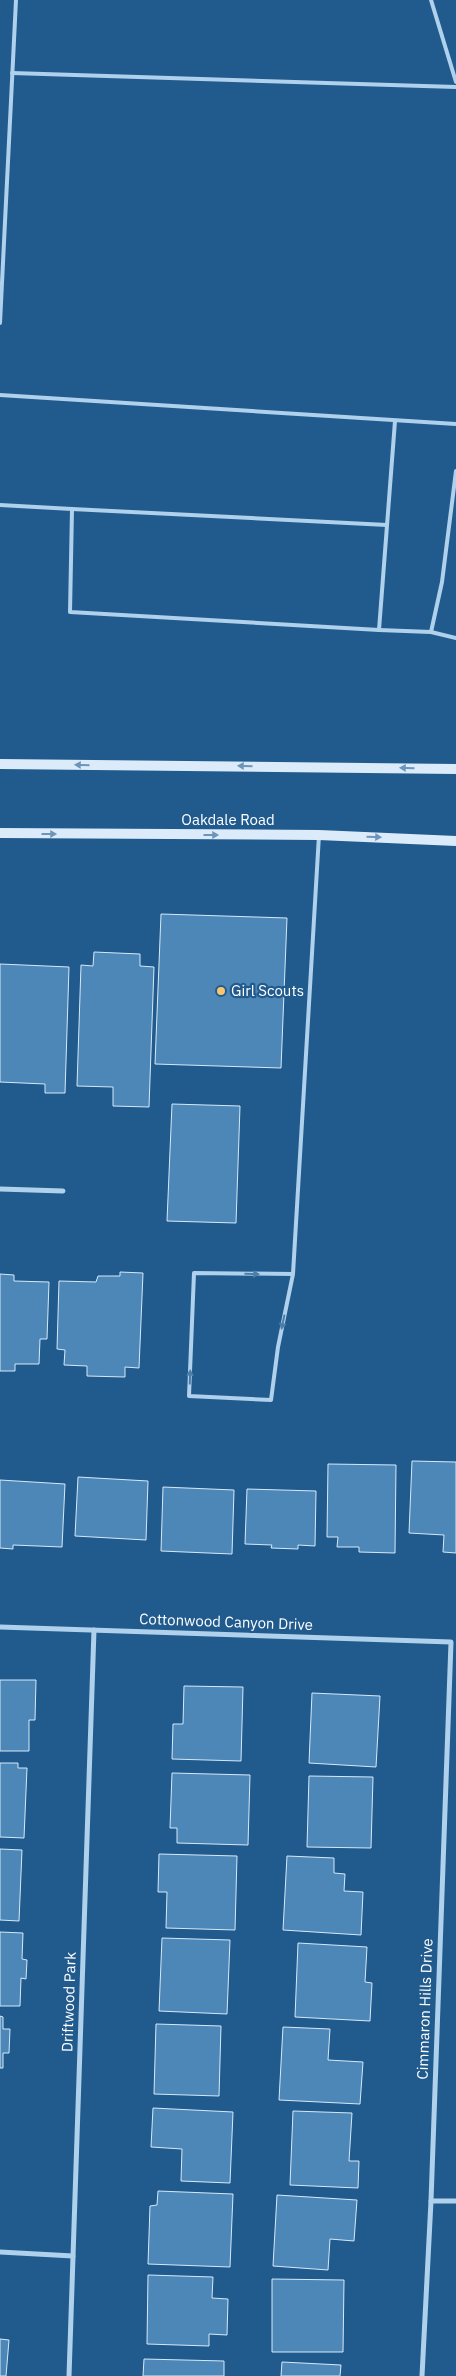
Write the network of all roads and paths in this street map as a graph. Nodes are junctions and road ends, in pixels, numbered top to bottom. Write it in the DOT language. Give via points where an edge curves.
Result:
graph roads {
  1 [pos="16,0"];
  2 [pos="431,0"];
  3 [pos="12,73"];
  4 [pos="456,82"];
  5 [pos="456,87"];
  6 [pos="0,323"];
  7 [pos="0,395"];
  8 [pos="395,421"];
  9 [pos="456,424"];
  10 [pos="456,471"];
  11 [pos="0,505"];
  12 [pos="454,508"];
  13 [pos="72,509"];
  14 [pos="387,525"];
  15 [pos="379,630"];
  16 [pos="431,632"];
  17 [pos="456,638"];
  18 [pos="0,764"];
  19 [pos="456,769"];
  20 [pos="0,833"];
  21 [pos="319,835"];
  22 [pos="456,841"];
  23 [pos="0,1189"];
  24 [pos="63,1191"];
  25 [pos="293,1274"];
  26 [pos="0,1627"];
  27 [pos="94,1630"];
  28 [pos="451,1642"];
  29 [pos="431,2201"];
  30 [pos="456,2201"];
  31 [pos="0,2252"];
  32 [pos="73,2256"];
  33 [pos="69,2376"];
  34 [pos="422,2376"];
  1 -- 3 [label="lane"];
  2 -- 4 [label="lane"];
  3 -- 5 [label="lane"];
  3 -- 6 [label="lane"];
  7 -- 8 [label="lane"];
  8 -- 9 [label="lane"];
  8 -- 14 [label="lane"];
  10 -- 12 [label="lane"];
  11 -- 13 [label="lane"];
  12 -- 16 [label="lane"];
  13 -- 14 [label="lane"];
  13 -- 15 [label="lane" via="70,612"];
  14 -- 15 [label="lane"];
  15 -- 16 [label="lane"];
  16 -- 17 [label="lane"];
  19 -- 18 [label="main road, one-way"];
  20 -- 21 [label="main road, Oakdale Road, one-way"];
  21 -- 22 [label="main road, Oakdale Road, one-way"];
  21 -- 25 [label="lane"];
  23 -- 24 [label="street"];
  25 -- 25 [label="lane, one-way" via="271,1400 189,1396 194,1273"];
  26 -- 27 [label="street, Cottonwood Canyon Drive"];
  27 -- 28 [label="street, Cottonwood Canyon Drive"];
  27 -- 32 [label="street, Driftwood Park"];
  28 -- 29 [label="street, Cimmaron Hills Drive"];
  29 -- 30 [label="street"];
  29 -- 34 [label="street, Cimmaron Hills Drive"];
  31 -- 32 [label="street"];
  32 -- 33 [label="street, Driftwood Park"];
}
